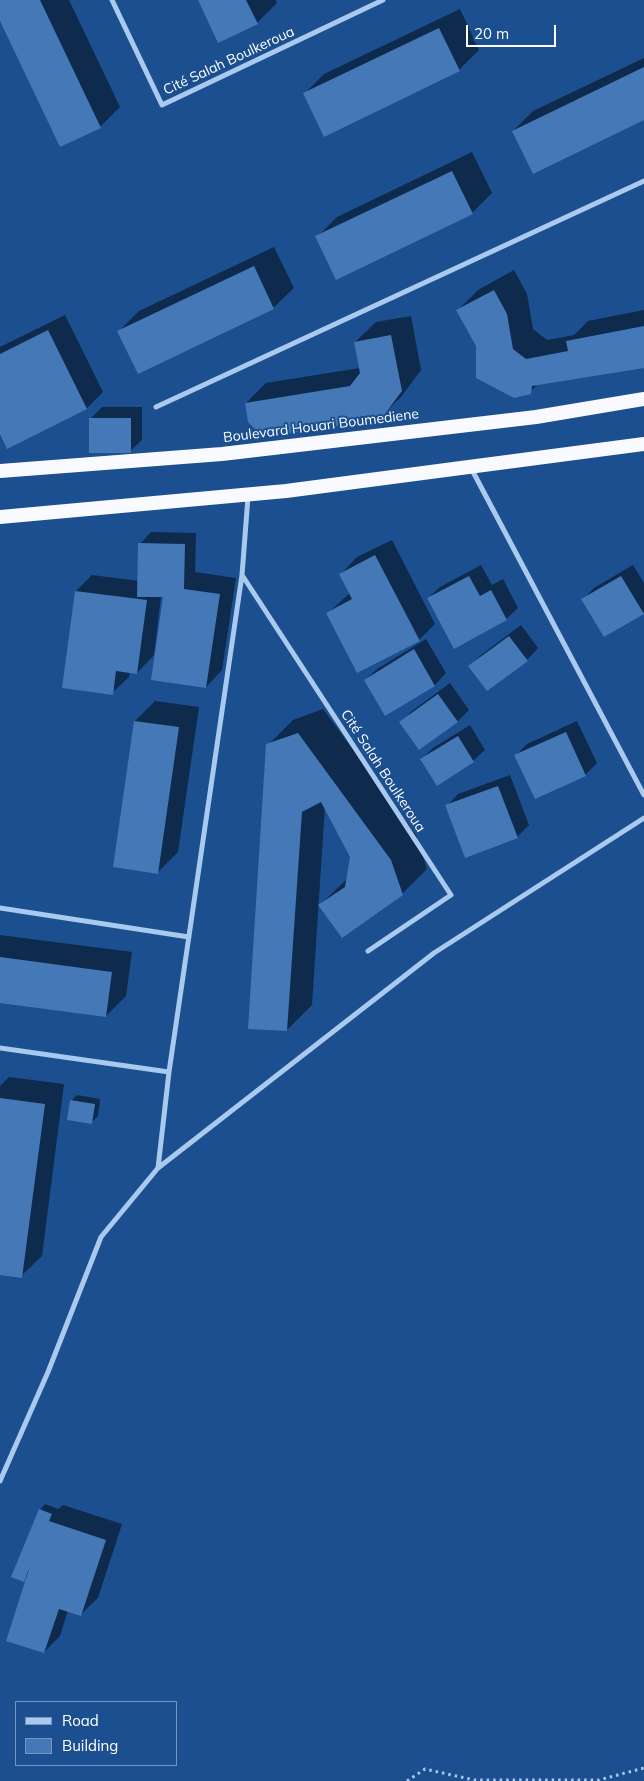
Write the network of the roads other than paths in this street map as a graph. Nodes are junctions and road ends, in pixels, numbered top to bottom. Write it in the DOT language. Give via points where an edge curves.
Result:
graph roads {
  1 [pos="112,0"];
  2 [pos="384,0"];
  3 [pos="644,180"];
  4 [pos="644,399"];
  5 [pos="156,407"];
  6 [pos="644,444"];
  7 [pos="471,468"];
  8 [pos="0,471"];
  9 [pos="248,495"];
  10 [pos="0,517"];
  11 [pos="242,575"];
  12 [pos="644,795"];
  13 [pos="644,818"];
  14 [pos="0,908"];
  15 [pos="189,937"];
  16 [pos="368,952"];
  17 [pos="0,1048"];
  18 [pos="169,1072"];
  19 [pos="158,1168"];
  20 [pos="0,1481"];
  1 -- 2 [label="street, Cité Salah Boulkeroua" via="162,105"];
  3 -- 5 [label="street"];
  4 -- 8 [label="highway, Boulevard Houari Boumediene" via="536,417 222,454"];
  6 -- 7 [label="highway"];
  7 -- 9 [label="highway"];
  7 -- 12 [label="street"];
  9 -- 10 [label="highway"];
  9 -- 11 [label="street"];
  11 -- 15 [label="street"];
  11 -- 16 [label="street, Cité Salah Boulkeroua" via="451,895"];
  13 -- 19 [label="street" via="434,954"];
  14 -- 15 [label="street"];
  15 -- 18 [label="street"];
  17 -- 18 [label="street"];
  18 -- 19 [label="street"];
  19 -- 20 [label="street" via="101,1238"];
}
